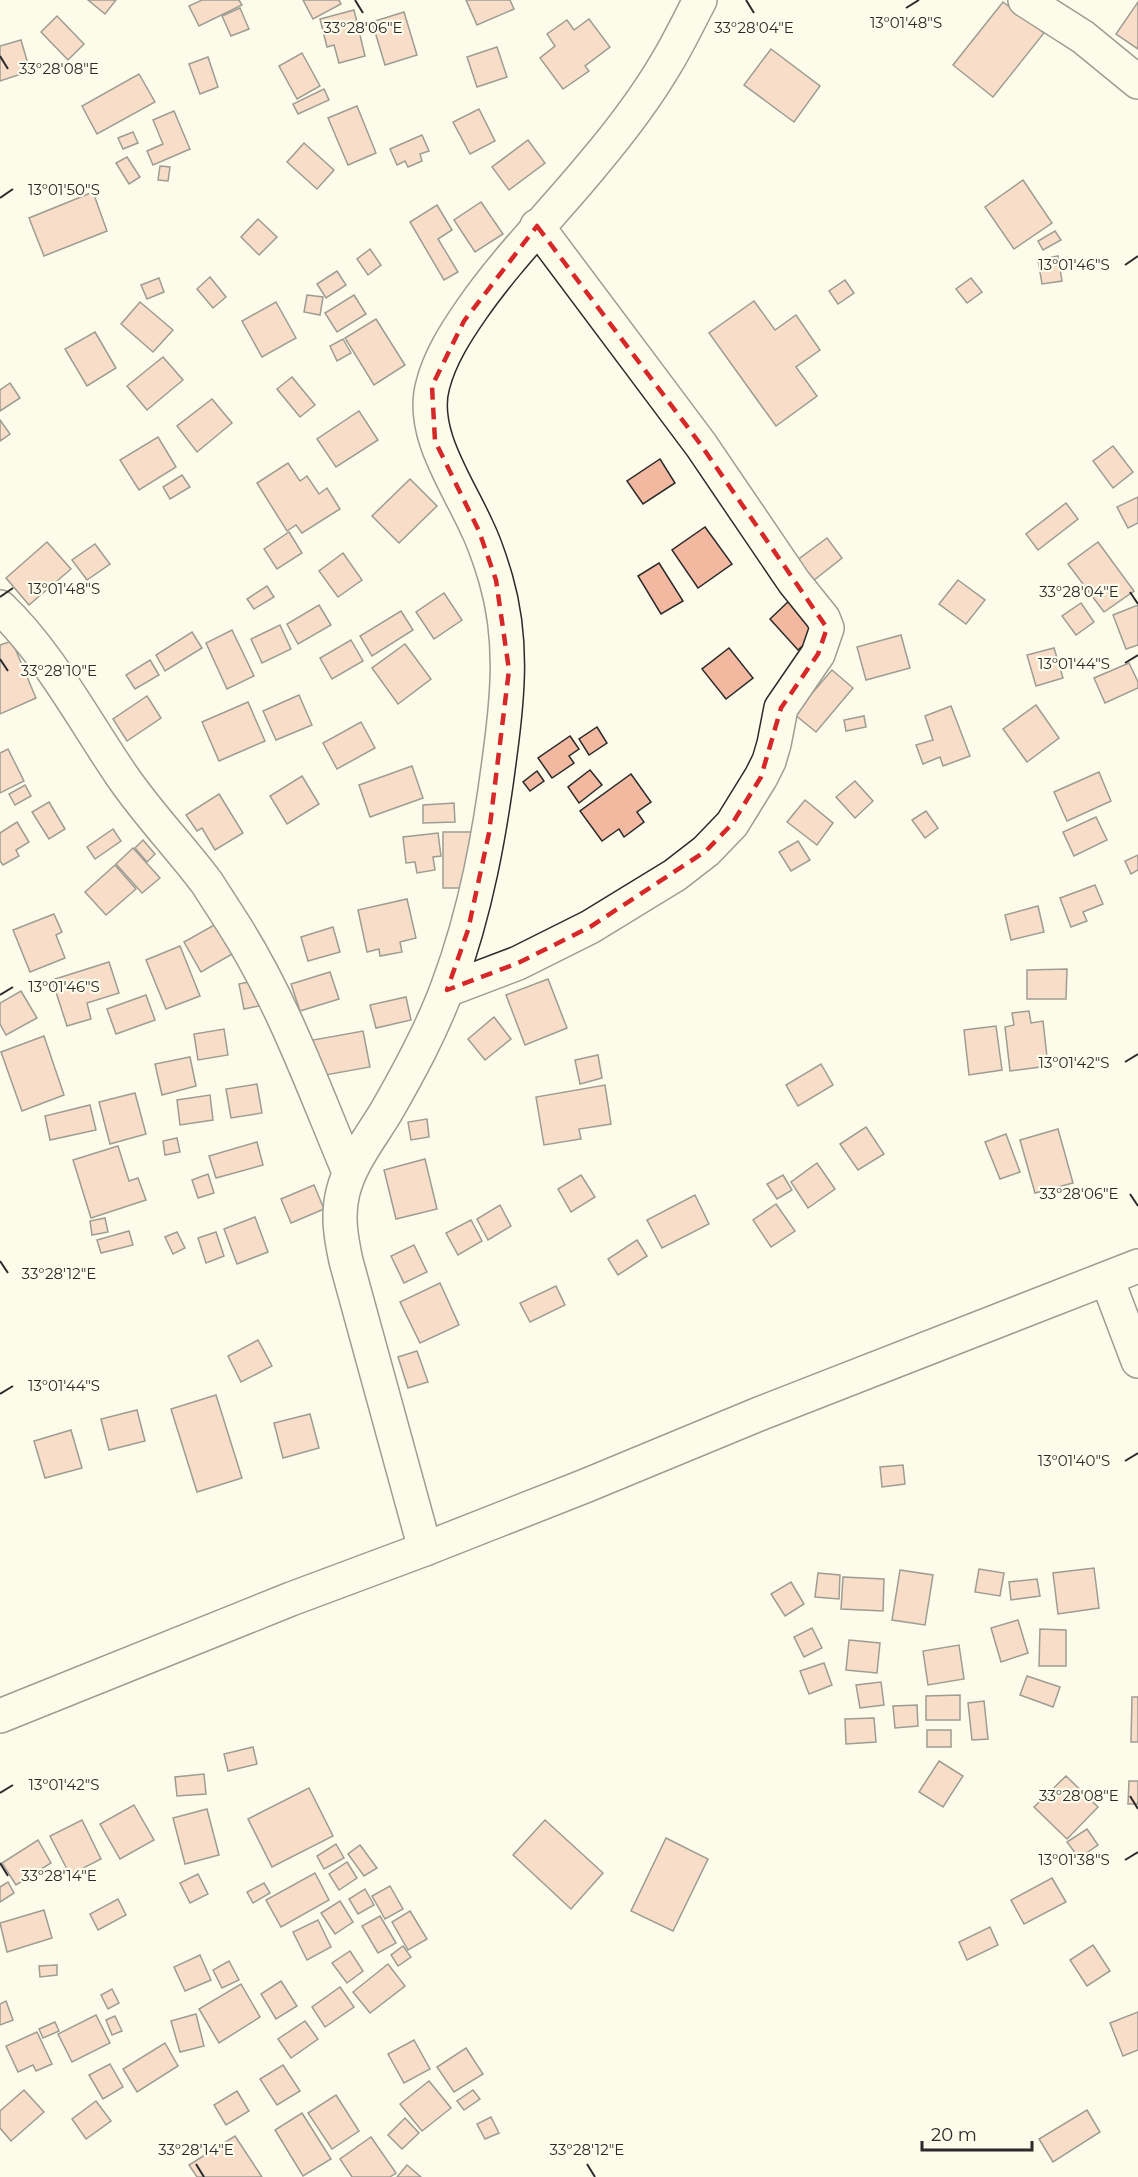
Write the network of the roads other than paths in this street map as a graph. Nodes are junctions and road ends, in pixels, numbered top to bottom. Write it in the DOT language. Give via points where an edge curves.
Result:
graph roads {
  1 [pos="700,0"];
  2 [pos="1025,0"];
  3 [pos="1138,82"];
  4 [pos="537,226"];
  5 [pos="0,607"];
  6 [pos="447,990"];
  7 [pos="350,1172"];
  8 [pos="1138,1266"];
  9 [pos="1107,1278"];
  10 [pos="1138,1361"];
  11 [pos="425,1550"];
  12 [pos="0,1716"];
  1 -- 4 [label="street" via="667,63 632,114 593,165"];
  2 -- 3 [label="street" via="1083,37"];
  4 -- 6 [label="street" via="464,321 446,350 432,386 430,406 435,441 479,531 496,580 509,670 489,833 468,930"];
  4 -- 6 [label="street" via="701,445 827,628 818,654 781,708 774,744 761,777 732,824 706,851 675,875 590,927 518,963"];
  5 -- 7 [label="street" via="39,651 125,780 207,884 255,959"];
  6 -- 7 [label="street" via="423,1044"];
  7 -- 11 [label="street" via="342,1194 339,1226"];
  8 -- 9 [label="street"];
  9 -- 10 [label="street"];
  9 -- 11 [label="street"];
  11 -- 12 [label="street" via="281,1603"];
}
